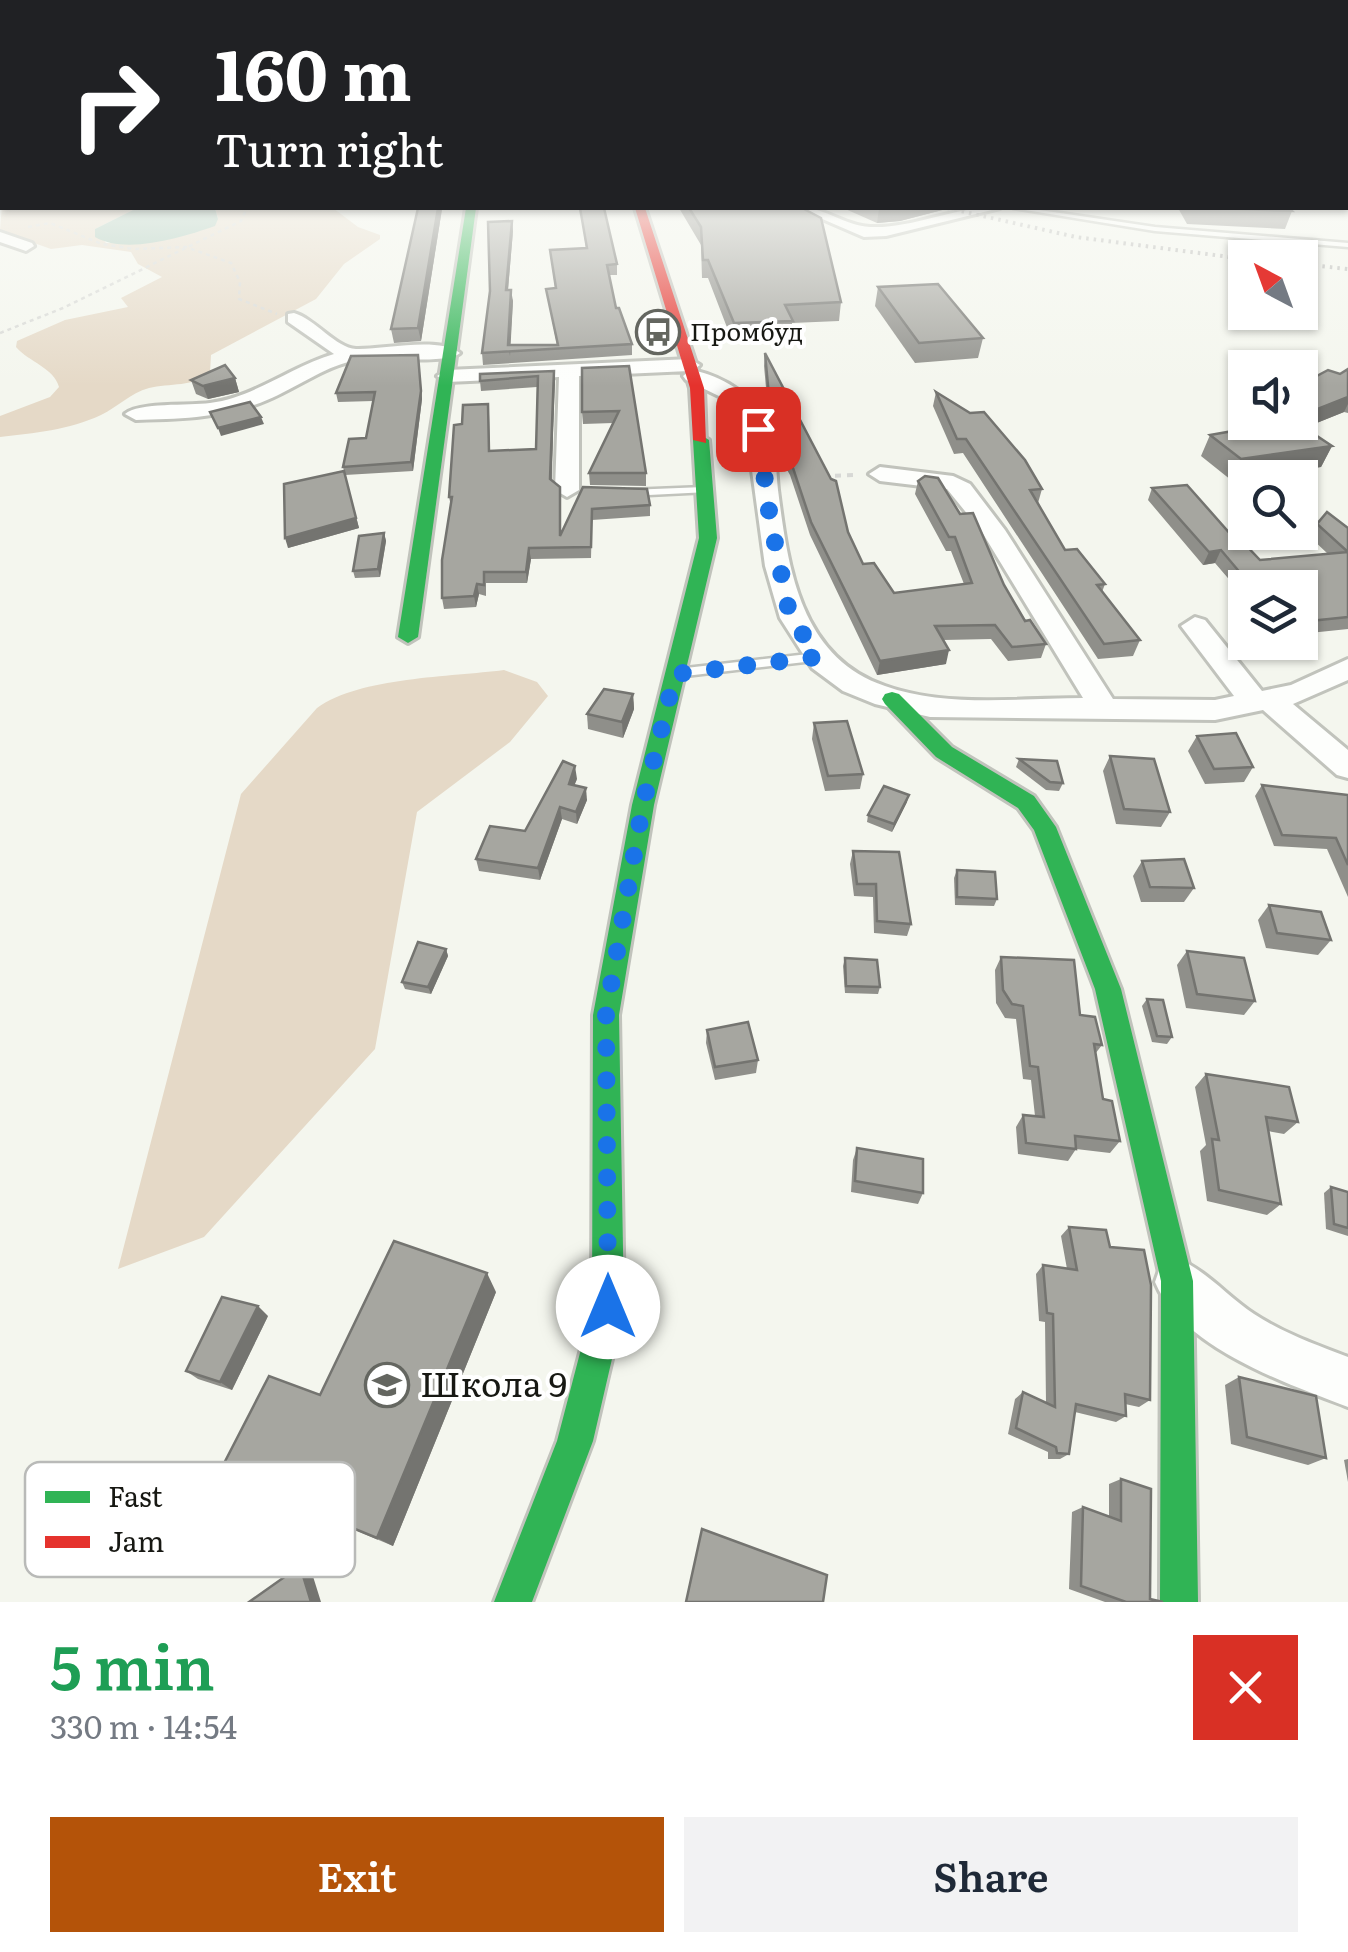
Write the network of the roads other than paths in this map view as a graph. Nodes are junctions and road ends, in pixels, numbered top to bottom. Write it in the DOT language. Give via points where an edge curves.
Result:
graph roads {
  1 [pos="0,237"];
  2 [pos="467,237"];
  3 [pos="649,237"];
  4 [pos="1254,237"];
  5 [pos="1348,245"];
  6 [pos="26,246"];
  7 [pos="294,318"];
  8 [pos="349,356"];
  9 [pos="449,362"];
  10 [pos="570,369"];
  11 [pos="692,370"];
  12 [pos="136,414"];
  13 [pos="880,474"];
  14 [pos="704,490"];
  15 [pos="575,491"];
  16 [pos="610,494"];
  17 [pos="1194,626"];
  18 [pos="408,638"];
  19 [pos="817,657"];
  20 [pos="1348,668"];
  21 [pos="675,674"];
  22 [pos="892,699"];
  23 [pos="1262,700"];
  24 [pos="1104,708"];
  25 [pos="1348,767"];
  26 [pos="1177,1282"];
  27 [pos="1348,1382"];
  28 [pos="513,1602"];
  29 [pos="1179,1602"];
  1 -- 6 [label="street"];
  2 -- 9 [label="main road"];
  3 -- 11 [label="main road"];
  4 -- 5 [label="lane"];
  7 -- 8 [label="street"];
  8 -- 9 [label="street" via="404,351"];
  8 -- 12 [label="street" via="244,402"];
  9 -- 10 [label="street" via="488,372"];
  9 -- 18 [label="main road"];
  10 -- 11 [label="street"];
  10 -- 15 [label="street"];
  11 -- 14 [label="main road"];
  11 -- 19 [label="street" via="738,398 758,429 789,612"];
  13 -- 24 [label="street" via="962,489"];
  14 -- 16 [label="lane"];
  14 -- 21 [label="main road" via="708,538"];
  17 -- 23 [label="street"];
  19 -- 21 [label="lane"];
  19 -- 22 [label="street" via="844,679"];
  20 -- 23 [label="street" via="1299,692"];
  21 -- 28 [label="main road" via="643,804 606,1014 608,1307 575,1441"];
  22 -- 24 [label="street" via="930,706"];
  22 -- 26 [label="main road" via="944,752 1026,802 1044,826 1108,989"];
  23 -- 24 [label="street" via="1216,710"];
  23 -- 25 [label="street"];
  26 -- 27 [label="street" via="1252,1344"];
  26 -- 29 [label="main road"];
}
